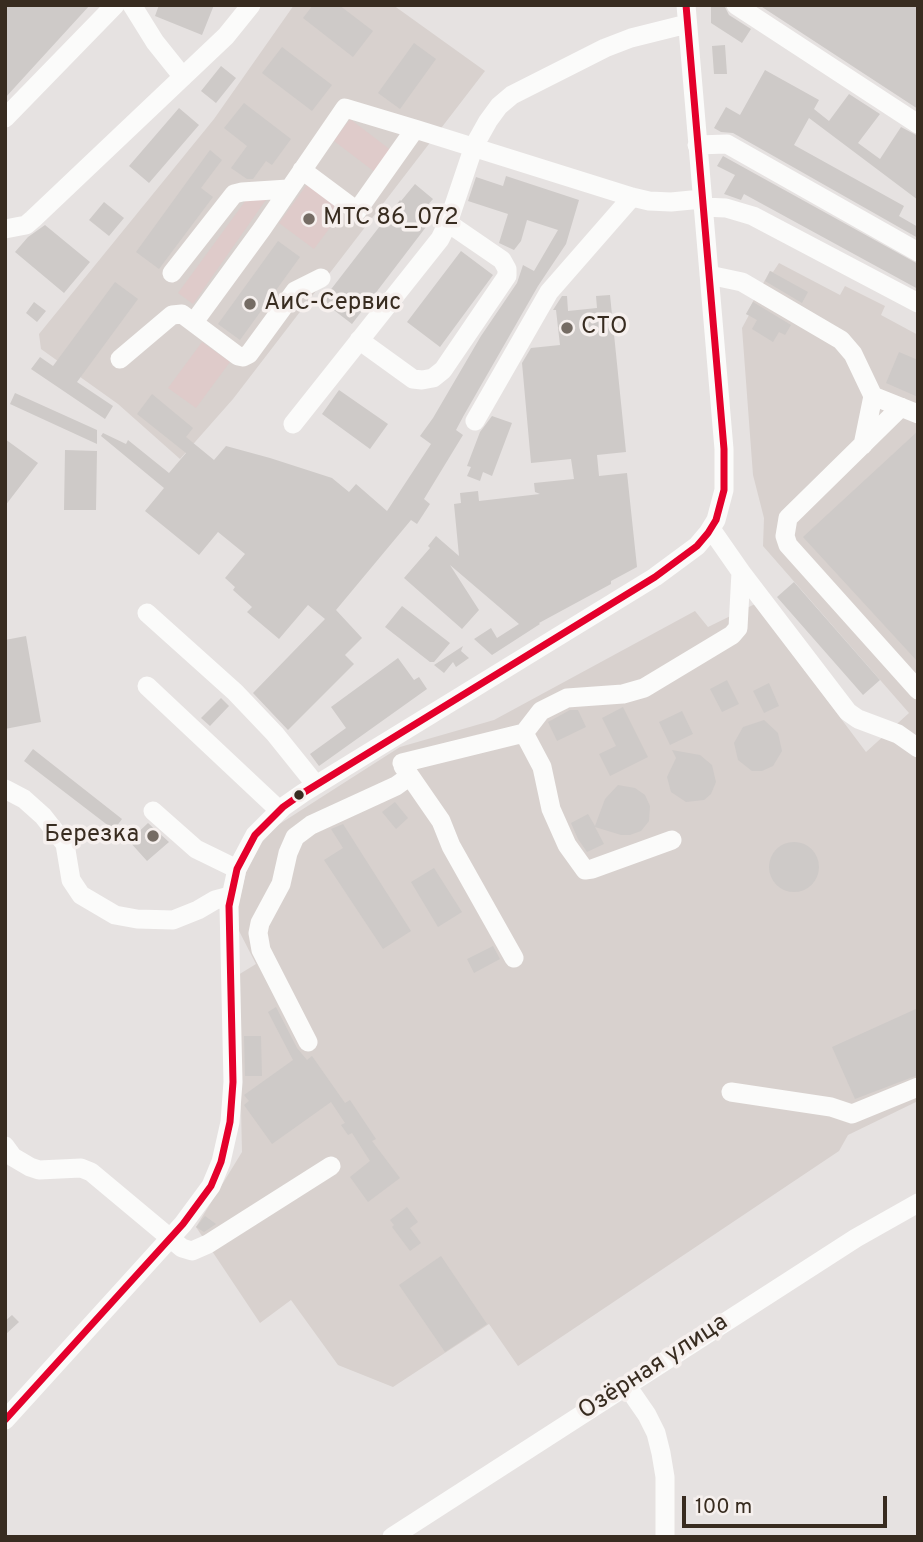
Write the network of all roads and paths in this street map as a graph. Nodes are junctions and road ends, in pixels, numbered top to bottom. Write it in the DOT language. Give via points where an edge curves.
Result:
graph roads {
  1 [pos="115,5"];
  2 [pos="132,5"];
  3 [pos="251,5"];
  4 [pos="736,5"];
  5 [pos="686,15"];
  6 [pos="183,76"];
  7 [pos="5,118"];
  8 [pos="918,124"];
  9 [pos="415,130"];
  10 [pos="698,145"];
  11 [pos="474,146"];
  12 [pos="302,170"];
  13 [pos="288,189"];
  14 [pos="632,197"];
  15 [pos="703,203"];
  16 [pos="448,223"];
  17 [pos="5,229"];
  18 [pos="918,252"];
  19 [pos="172,273"];
  20 [pos="709,275"];
  21 [pos="321,278"];
  22 [pos="918,303"];
  23 [pos="194,322"];
  24 [pos="359,340"];
  25 [pos="120,359"];
  26 [pos="873,396"];
  27 [pos="909,411"];
  28 [pos="475,421"];
  29 [pos="293,424"];
  30 [pos="863,445"];
  31 [pos="711,529"];
  32 [pos="741,572"];
  33 [pos="147,613"];
  34 [pos="147,686"];
  35 [pos="918,690"];
  36 [pos="524,733"];
  37 [pos="387,740"];
  38 [pos="918,748"];
  39 [pos="406,770"];
  40 [pos="316,785"];
  41 [pos="5,789"];
  42 [pos="279,810"];
  43 [pos="153,811"];
  44 [pos="672,840"];
  45 [pos="237,869"];
  46 [pos="230,896"];
  47 [pos="514,958"];
  48 [pos="308,1042"];
  49 [pos="918,1087"];
  50 [pos="731,1092"];
  51 [pos="5,1146"];
  52 [pos="331,1166"];
  53 [pos="918,1203"];
  54 [pos="170,1238"];
  55 [pos="627,1386"];
  56 [pos="5,1420"];
  57 [pos="392,1537"];
  58 [pos="665,1537"];
  1 -- 7 [label="street"];
  2 -- 6 [label="street"];
  3 -- 6 [label="street"];
  4 -- 8 [label="street"];
  5 -- 10 [label="street"];
  5 -- 11 [label="street" via="512,95 499,106"];
  6 -- 17 [label="street" via="26,225"];
  9 -- 11 [label="street"];
  9 -- 12 [label="street" via="345,108"];
  9 -- 12 [label="street" via="357,211"];
  10 -- 15 [label="street"];
  10 -- 18 [label="street" via="727,144"];
  11 -- 14 [label="street"];
  11 -- 16 [label="street"];
  12 -- 13 [label="street"];
  13 -- 19 [label="street" via="234,194"];
  13 -- 23 [label="street"];
  14 -- 15 [label="street"];
  14 -- 28 [label="street" via="549,292"];
  15 -- 20 [label="street"];
  15 -- 22 [label="street" via="753,216"];
  16 -- 24 [label="street"];
  16 -- 24 [label="street" via="502,260 507,276 443,370 433,378 413,379"];
  20 -- 26 [label="street" via="742,282 841,340"];
  20 -- 31 [label="street" via="725,468 721,508"];
  21 -- 23 [label="street" via="295,291 243,357"];
  23 -- 25 [label="street" via="181,314 172,316"];
  24 -- 29 [label="street"];
  26 -- 27 [label="street"];
  26 -- 30 [label="street"];
  27 -- 30 [label="street"];
  30 -- 35 [label="street" via="788,518 785,536 788,545"];
  31 -- 32 [label="street"];
  31 -- 37 [label="street" via="655,577"];
  32 -- 36 [label="street" via="738,628 732,635 643,688 567,698 541,712"];
  32 -- 38 [label="street" via="848,712"];
  33 -- 40 [label="street" via="235,692"];
  34 -- 42 [label="street"];
  36 -- 39 [label="street"];
  36 -- 44 [label="street" via="542,767 551,809 567,845 585,870"];
  37 -- 39 [label="street"];
  37 -- 40 [label="street"];
  39 -- 47 [label="street" via="441,821"];
  39 -- 48 [label="street" via="396,786 295,837 281,884 260,923 261,950"];
  40 -- 42 [label="street"];
  41 -- 46 [label="street" via="43,816 65,844 71,880 82,895 115,915 173,920"];
  42 -- 45 [label="street" via="255,835"];
  43 -- 45 [label="street" via="196,849"];
  45 -- 46 [label="street"];
  46 -- 54 [label="street" via="233,1082 227,1141 211,1186"];
  49 -- 50 [label="street" via="852,1114"];
  51 -- 54 [label="street" via="13,1157 39,1170 81,1168 91,1172"];
  52 -- 54 [label="street" via="197,1250 182,1248"];
  53 -- 55 [label="street, Озёрная улица"];
  54 -- 56 [label="street"];
  55 -- 57 [label="street, Озёрная улица"];
  55 -- 58 [label="street" via="656,1433 665,1477"];
}
